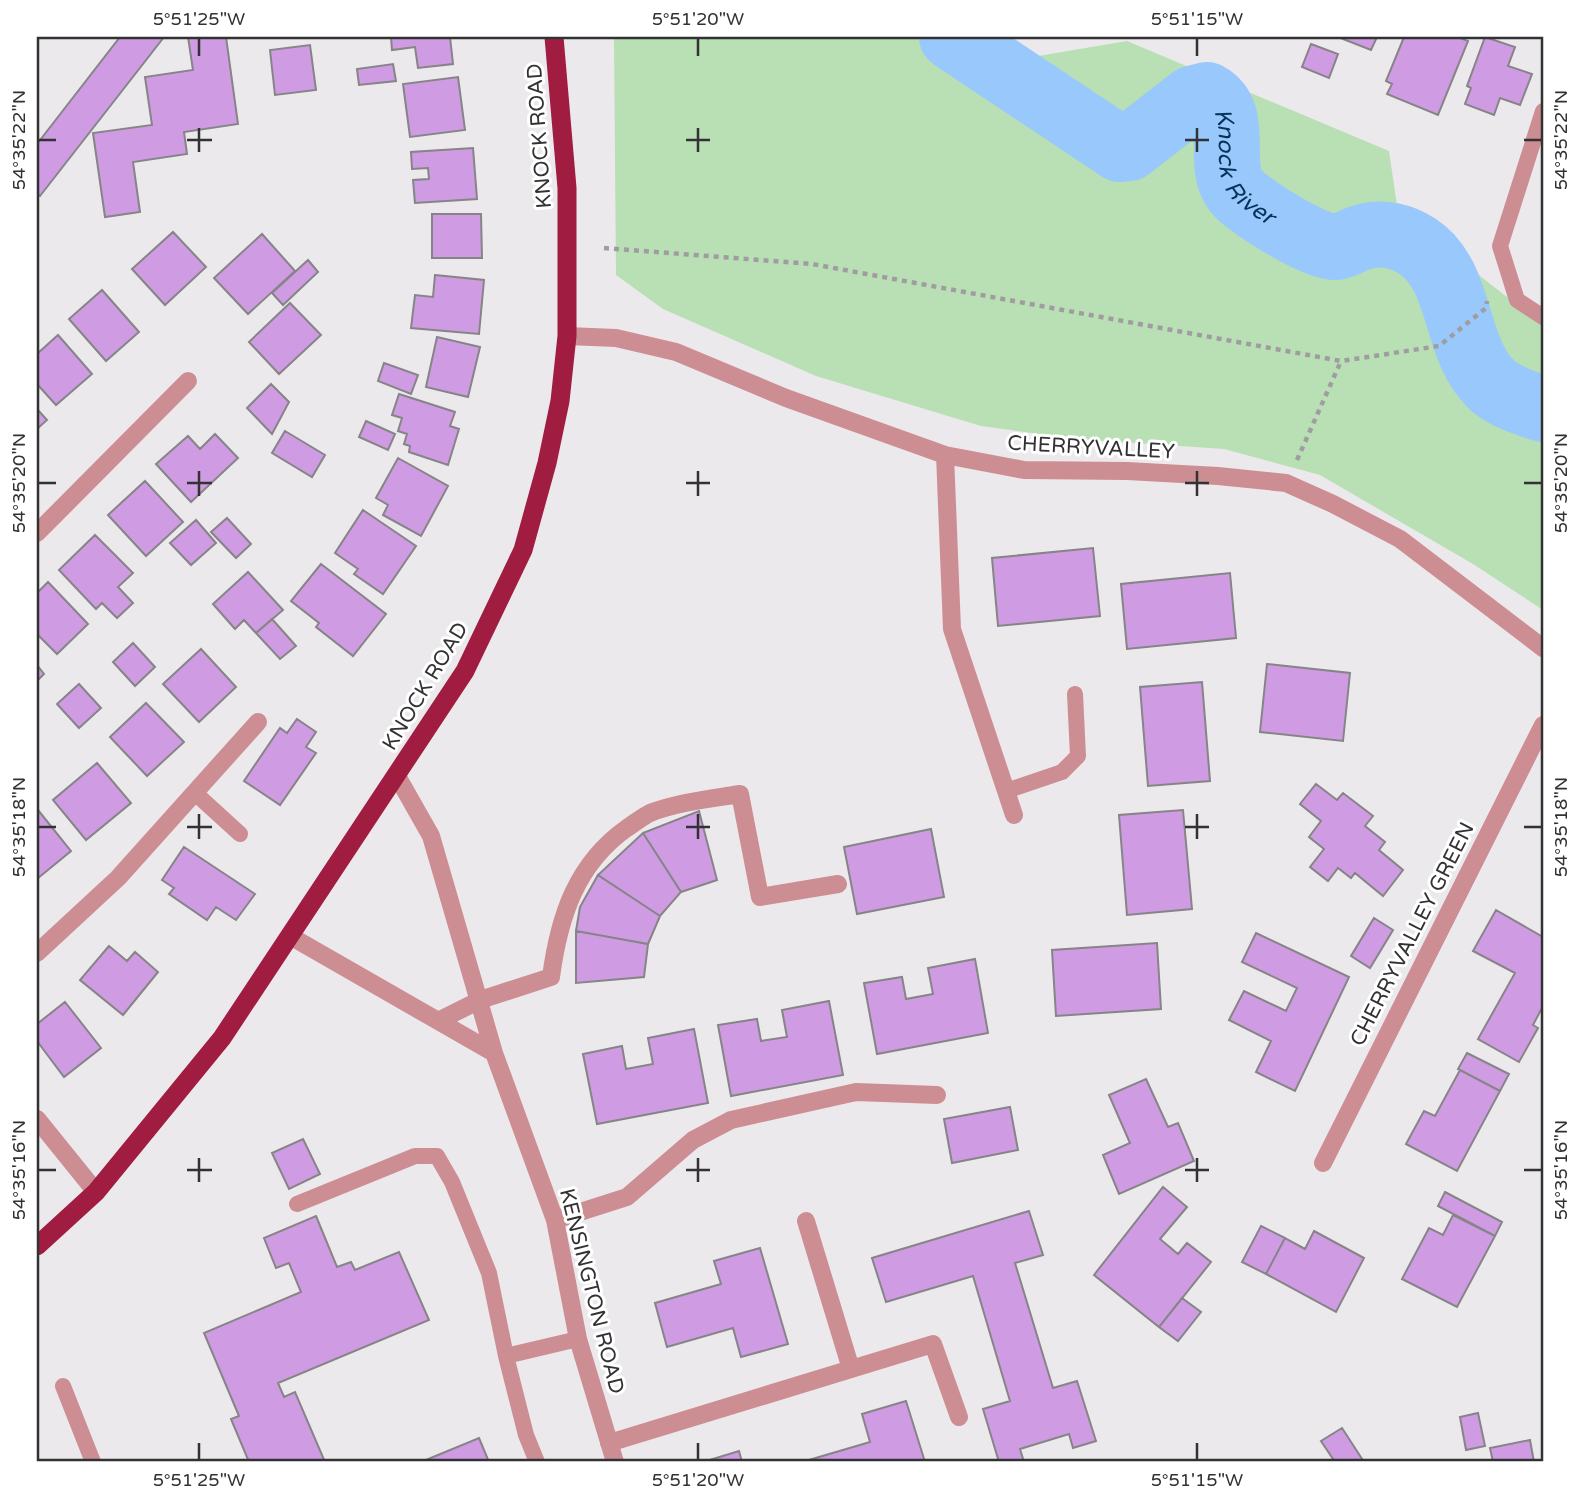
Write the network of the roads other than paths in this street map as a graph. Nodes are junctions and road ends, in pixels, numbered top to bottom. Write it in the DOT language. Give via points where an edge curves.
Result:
graph roads {
  1 [pos="554,37"];
  2 [pos="1543,111"];
  3 [pos="1543,317"];
  4 [pos="566,336"];
  5 [pos="188,381"];
  6 [pos="945,455"];
  7 [pos="37,533"];
  8 [pos="1543,648"];
  9 [pos="1074,694"];
  10 [pos="258,722"];
  11 [pos="1543,725"];
  12 [pos="397,776"];
  13 [pos="1006,791"];
  14 [pos="195,793"];
  15 [pos="1014,815"];
  16 [pos="240,834"];
  17 [pos="838,884"];
  18 [pos="290,936"];
  19 [pos="37,953"];
  20 [pos="480,1000"];
  21 [pos="438,1021"];
  22 [pos="494,1053"];
  23 [pos="937,1095"];
  24 [pos="37,1119"];
  25 [pos="1323,1163"];
  26 [pos="96,1192"];
  27 [pos="296,1204"];
  28 [pos="555,1220"];
  29 [pos="806,1221"];
  30 [pos="37,1247"];
  31 [pos="578,1339"];
  32 [pos="506,1356"];
  33 [pos="850,1369"];
  34 [pos="63,1386"];
  35 [pos="959,1417"];
  36 [pos="608,1443"];
  37 [pos="93,1462"];
  38 [pos="537,1462"];
  39 [pos="615,1462"];
  1 -- 4 [label="highway, KNOCK ROAD" via="567,188"];
  2 -- 3 [label="lane" via="1500,246 1517,300"];
  4 -- 6 [label="street, CHERRYVALLEY" via="616,338 676,352 786,398"];
  4 -- 12 [label="highway, KNOCK ROAD" via="558,414 523,550 465,671"];
  5 -- 7 [label="street"];
  6 -- 8 [label="street, CHERRYVALLEY" via="1024,470 1127,471 1286,483 1400,540"];
  6 -- 13 [label="street" via="952,629"];
  9 -- 13 [label="lane" via="1078,757 1062,772"];
  10 -- 14 [label="street"];
  11 -- 25 [label="street, CHERRYVALLEY GREEN"];
  12 -- 18 [label="highway, KNOCK ROAD"];
  12 -- 20 [label="street, KENSINGTON ROAD" via="431,836"];
  13 -- 15 [label="street"];
  14 -- 16 [label="lane"];
  14 -- 19 [label="street" via="118,878"];
  17 -- 20 [label="street" via="760,897 740,794 648,814 611,839 586,867 556,941 551,977"];
  18 -- 21 [label="street"];
  18 -- 26 [label="highway, KNOCK ROAD" via="222,1038"];
  20 -- 21 [label="street"];
  20 -- 22 [label="street, KENSINGTON ROAD"];
  21 -- 22 [label="street"];
  22 -- 28 [label="street, KENSINGTON ROAD"];
  23 -- 28 [label="street" via="856,1092 731,1120 692,1140 627,1197"];
  24 -- 26 [label="street"];
  26 -- 30 [label="highway, KNOCK ROAD"];
  27 -- 32 [label="lane" via="415,1156 437,1156 489,1273"];
  28 -- 31 [label="street, KENSINGTON ROAD"];
  29 -- 33 [label="street"];
  31 -- 32 [label="lane"];
  31 -- 36 [label="street, KENSINGTON ROAD"];
  32 -- 38 [label="lane"];
  33 -- 35 [label="street" via="933,1344"];
  33 -- 36 [label="street"];
  34 -- 37 [label="lane"];
  36 -- 39 [label="street, KENSINGTON ROAD"];
}
